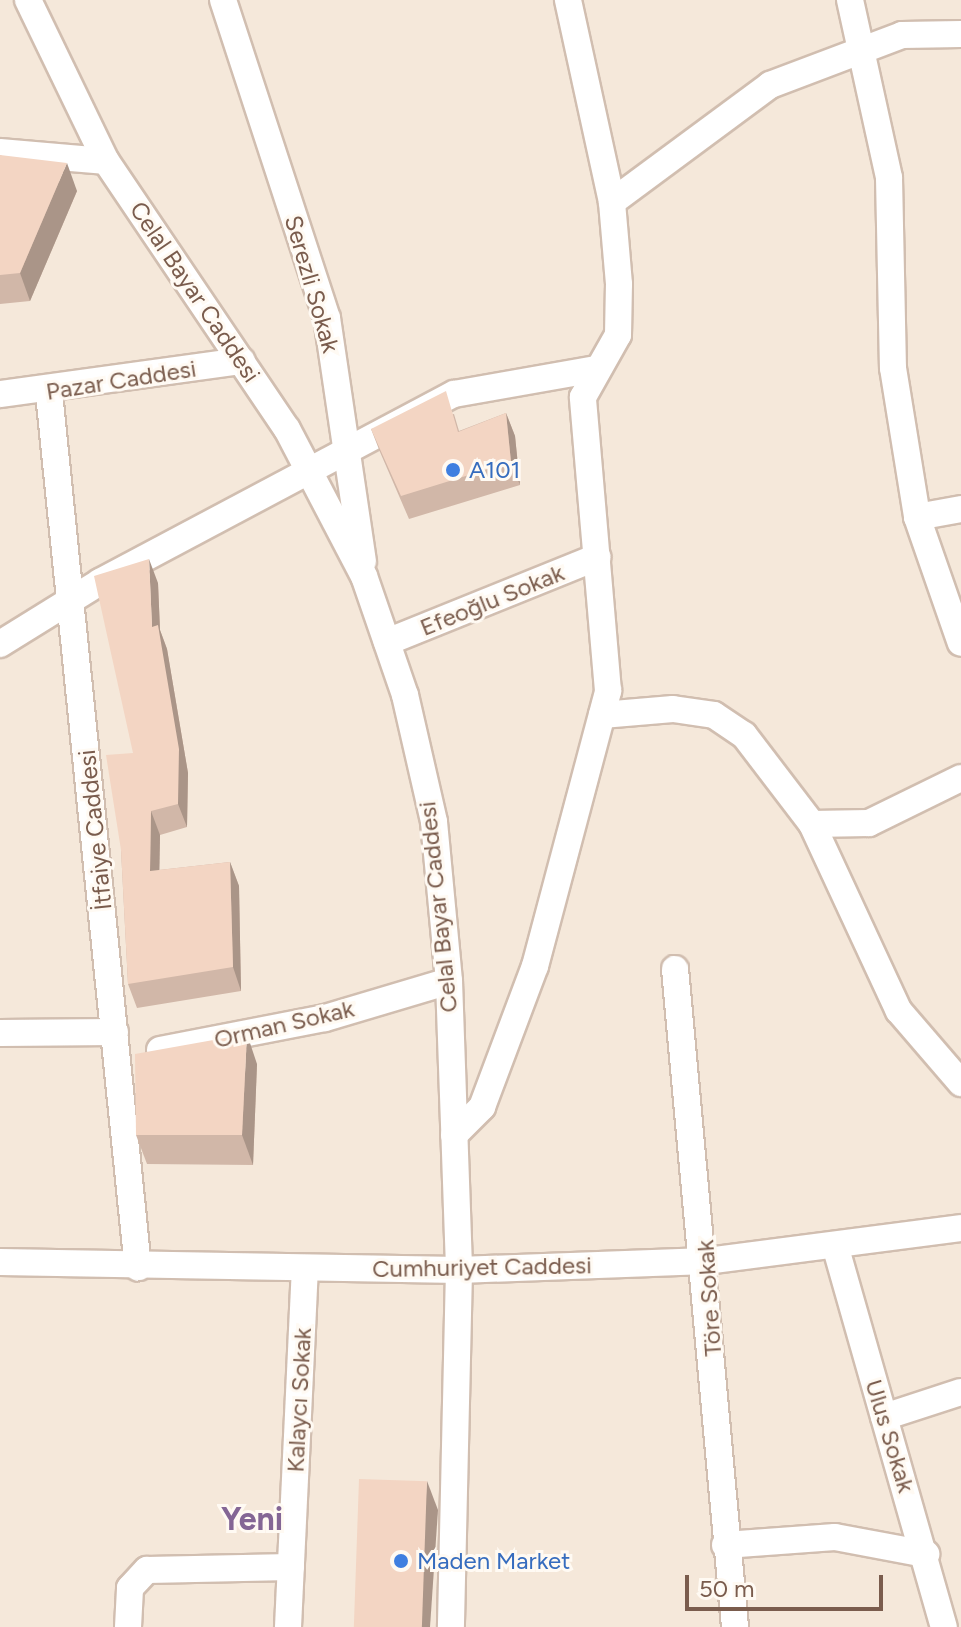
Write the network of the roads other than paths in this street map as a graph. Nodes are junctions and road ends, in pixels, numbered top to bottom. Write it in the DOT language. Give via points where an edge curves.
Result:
graph roads {
  1 [pos="28,0"];
  2 [pos="223,0"];
  3 [pos="568,0"];
  4 [pos="850,0"];
  5 [pos="961,34"];
  6 [pos="864,49"];
  7 [pos="0,152"];
  8 [pos="106,161"];
  9 [pos="612,202"];
  10 [pos="242,361"];
  11 [pos="596,369"];
  12 [pos="49,393"];
  13 [pos="0,394"];
  14 [pos="350,452"];
  15 [pos="311,474"];
  16 [pos="961,509"];
  17 [pos="917,517"];
  18 [pos="597,557"];
  19 [pos="364,576"];
  20 [pos="73,599"];
  21 [pos="387,642"];
  22 [pos="961,643"];
  23 [pos="0,644"];
  24 [pos="602,715"];
  25 [pos="961,778"];
  26 [pos="812,824"];
  27 [pos="675,969"];
  28 [pos="449,981"];
  29 [pos="115,1032"];
  30 [pos="0,1033"];
  31 [pos="118,1059"];
  32 [pos="961,1083"];
  33 [pos="454,1135"];
  34 [pos="961,1228"];
  35 [pos="835,1245"];
  36 [pos="707,1261"];
  37 [pos="0,1262"];
  38 [pos="138,1267"];
  39 [pos="305,1269"];
  40 [pos="459,1270"];
  41 [pos="961,1392"];
  42 [pos="884,1417"];
  43 [pos="725,1545"];
  44 [pos="926,1554"];
  45 [pos="291,1567"];
  46 [pos="128,1627"];
  47 [pos="288,1627"];
  48 [pos="451,1627"];
  49 [pos="735,1627"];
  50 [pos="944,1627"];
  1 -- 8 [label="street, Celal Bayar Caddesi"];
  2 -- 14 [label="street, Serezli Sokak" via="327,318"];
  3 -- 9 [label="street"];
  4 -- 6 [label="street"];
  5 -- 6 [label="street" via="902,35"];
  6 -- 9 [label="street" via="770,85"];
  6 -- 17 [label="street" via="889,178 893,368"];
  7 -- 8 [label="street"];
  8 -- 10 [label="street, Celal Bayar Caddesi"];
  9 -- 11 [label="street" via="618,335"];
  10 -- 12 [label="street, Pazar Caddesi"];
  10 -- 15 [label="street, Celal Bayar Caddesi"];
  11 -- 14 [label="street" via="454,394"];
  11 -- 18 [label="street" via="583,397 582,443"];
  12 -- 13 [label="street, Pazar Caddesi"];
  12 -- 20 [label="street, İtfaiye Caddesi"];
  14 -- 15 [label="street"];
  14 -- 19 [label="street, Serezli Sokak"];
  15 -- 19 [label="street, Celal Bayar Caddesi"];
  15 -- 20 [label="street"];
  16 -- 17 [label="street"];
  17 -- 22 [label="street"];
  18 -- 21 [label="street, Efeoğlu Sokak"];
  18 -- 24 [label="street" via="609,640"];
  19 -- 21 [label="street, Celal Bayar Caddesi"];
  20 -- 23 [label="street"];
  20 -- 29 [label="street, İtfaiye Caddesi"];
  21 -- 28 [label="street, Celal Bayar Caddesi" via="434,822"];
  24 -- 26 [label="street" via="673,709 714,715 744,735"];
  24 -- 33 [label="street" via="530,980 482,1107"];
  25 -- 26 [label="street" via="869,823"];
  26 -- 32 [label="street" via="899,1011"];
  27 -- 36 [label="street, Töre Sokak"];
  28 -- 31 [label="street, Orman Sokak" via="325,1018"];
  28 -- 33 [label="street, Celal Bayar Caddesi"];
  29 -- 30 [label="street"];
  29 -- 31 [label="street, İtfaiye Caddesi"];
  31 -- 38 [label="street, İtfaiye Caddesi"];
  33 -- 40 [label="street, Celal Bayar Caddesi"];
  34 -- 35 [label="street, Cumhuriyet Caddesi"];
  35 -- 36 [label="street, Cumhuriyet Caddesi"];
  35 -- 42 [label="street, Ulus Sokak"];
  36 -- 40 [label="street, Cumhuriyet Caddesi"];
  36 -- 43 [label="street, Töre Sokak"];
  37 -- 38 [label="street, Cumhuriyet Caddesi"];
  38 -- 39 [label="street, Cumhuriyet Caddesi"];
  39 -- 40 [label="street, Cumhuriyet Caddesi"];
  39 -- 45 [label="street, Kalaycı Sokak"];
  40 -- 48 [label="street, Celal Bayar Caddesi"];
  41 -- 42 [label="street"];
  42 -- 44 [label="street, Ulus Sokak"];
  43 -- 44 [label="street" via="835,1537"];
  43 -- 49 [label="street, Töre Sokak"];
  44 -- 50 [label="street, Ulus Sokak"];
  45 -- 46 [label="street" via="147,1570 130,1588"];
  45 -- 47 [label="street, Kalaycı Sokak"];
}
